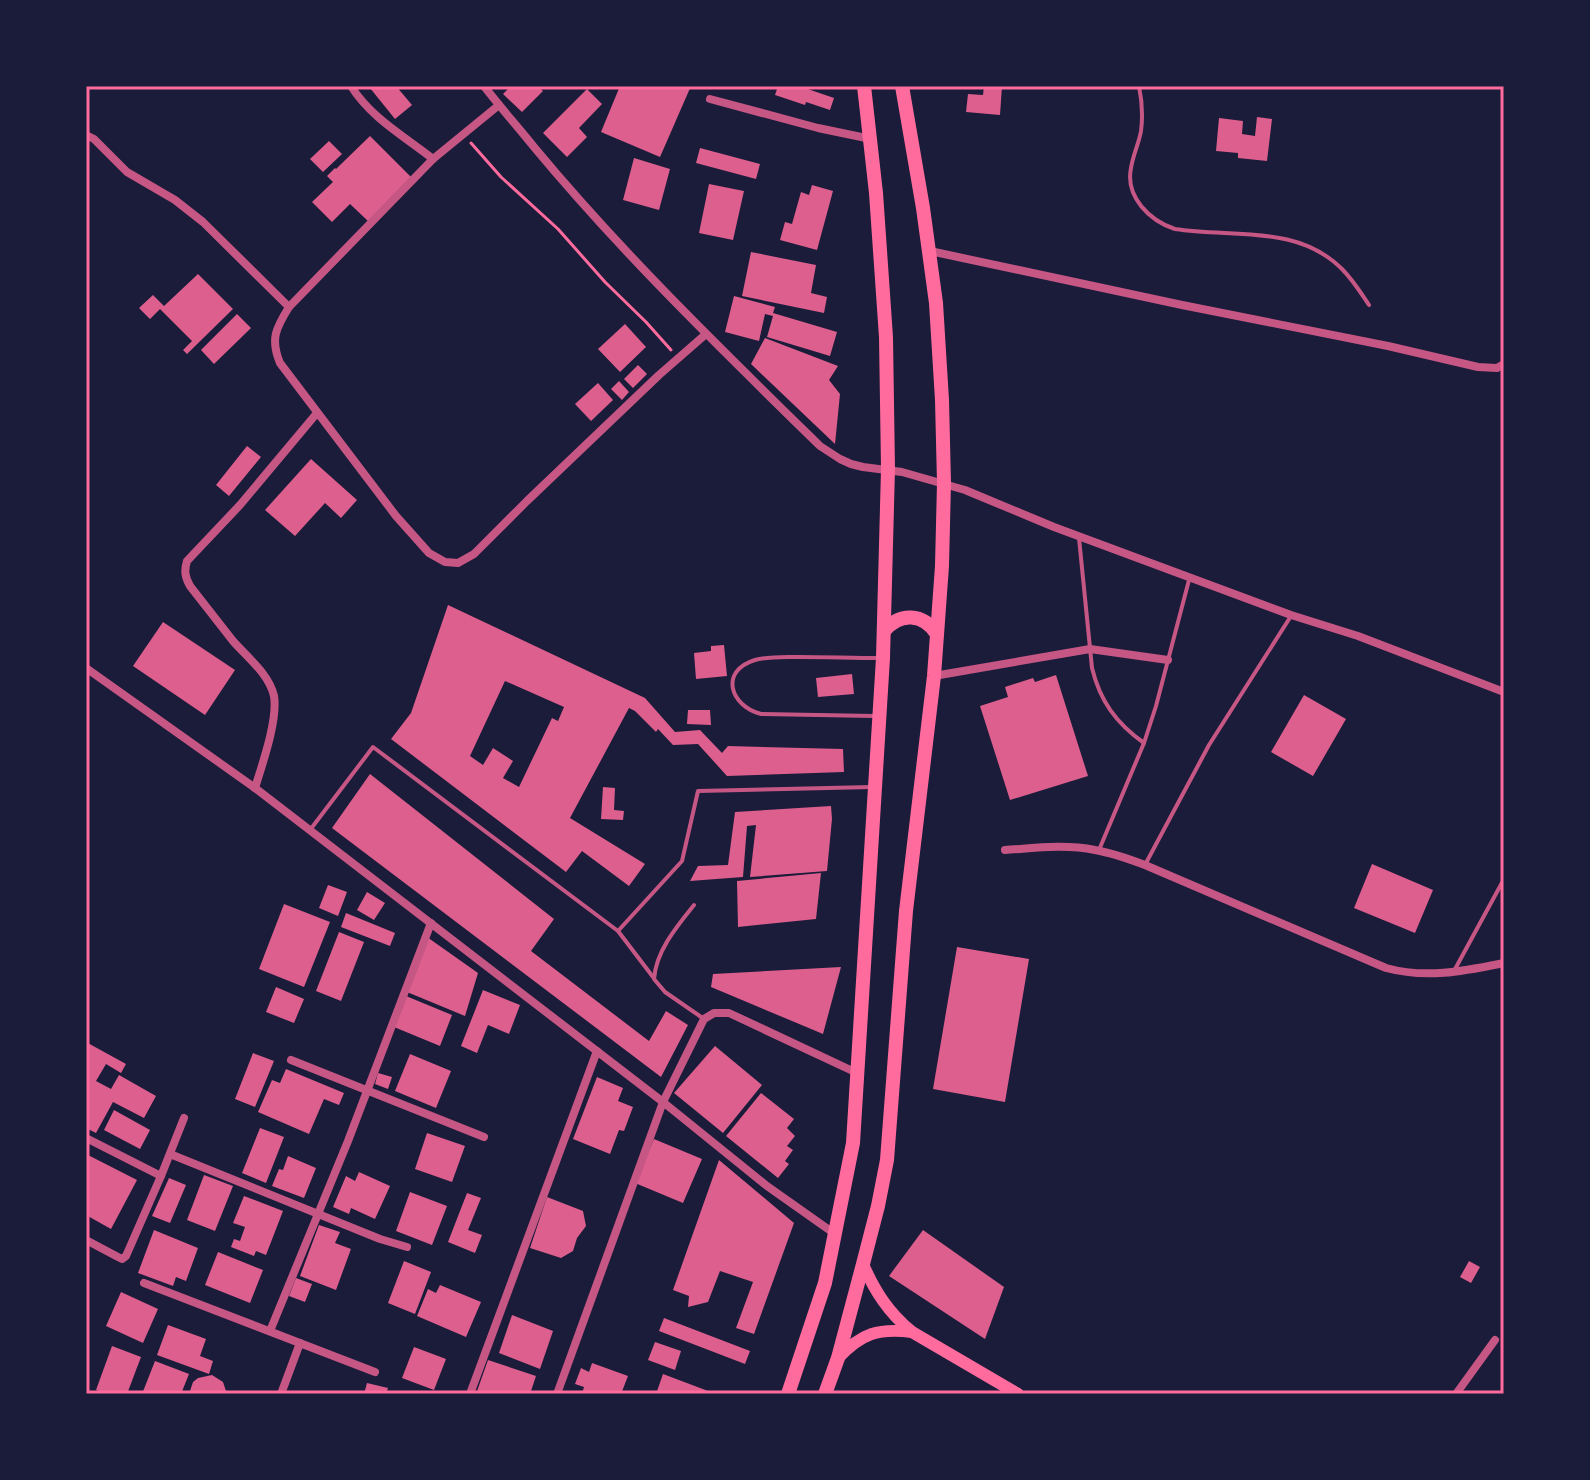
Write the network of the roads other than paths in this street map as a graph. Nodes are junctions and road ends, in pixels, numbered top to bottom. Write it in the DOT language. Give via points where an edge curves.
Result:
graph roads {
  1 [pos="351,86"];
  2 [pos="484,86"];
  3 [pos="864,86"];
  4 [pos="902,86"];
  5 [pos="1139,86"];
  6 [pos="710,99"];
  7 [pos="499,105"];
  8 [pos="86,135"];
  9 [pos="871,139"];
  10 [pos="433,159"];
  11 [pos="930,251"];
  12 [pos="1369,305"];
  13 [pos="289,307"];
  14 [pos="706,334"];
  15 [pos="1504,364"];
  16 [pos="317,413"];
  17 [pos="888,469"];
  18 [pos="944,483"];
  19 [pos="1078,536"];
  20 [pos="1190,577"];
  21 [pos="1291,615"];
  22 [pos="884,631"];
  23 [pos="937,634"];
  24 [pos="1090,649"];
  25 [pos="883,658"];
  26 [pos="1168,660"];
  27 [pos="86,668"];
  28 [pos="934,676"];
  29 [pos="1504,692"];
  30 [pos="879,716"];
  31 [pos="1144,743"];
  32 [pos="874,787"];
  33 [pos="255,788"];
  34 [pos="310,831"];
  35 [pos="1005,850"];
  36 [pos="1099,850"];
  37 [pos="1145,865"];
  38 [pos="1504,879"];
  39 [pos="694,905"];
  40 [pos="431,923"];
  41 [pos="618,931"];
  42 [pos="1504,963"];
  43 [pos="1453,973"];
  44 [pos="654,979"];
  45 [pos="704,1019"];
  46 [pos="597,1051"];
  47 [pos="291,1060"];
  48 [pos="857,1073"];
  49 [pos="368,1091"];
  50 [pos="663,1102"];
  51 [pos="184,1118"];
  52 [pos="484,1137"];
  53 [pos="86,1138"];
  54 [pos="170,1154"];
  55 [pos="161,1176"];
  56 [pos="319,1213"];
  57 [pos="835,1234"];
  58 [pos="86,1240"];
  59 [pos="407,1247"];
  60 [pos="863,1264"];
  61 [pos="144,1283"];
  62 [pos="270,1331"];
  63 [pos="912,1332"];
  64 [pos="1495,1340"];
  65 [pos="300,1343"];
  66 [pos="838,1358"];
  67 [pos="375,1372"];
  68 [pos="281,1394"];
  69 [pos="470,1394"];
  70 [pos="557,1394"];
  71 [pos="788,1394"];
  72 [pos="825,1394"];
  73 [pos="1018,1394"];
  74 [pos="1456,1394"];
  1 -- 10 [label="street" via="378,119"];
  2 -- 7 [label="street"];
  3 -- 9 [label="main road"];
  4 -- 11 [label="main road"];
  5 -- 12 [label="lane" via="1141,128 1130,171 1134,193 1146,212 1175,229 1302,243 1342,269"];
  6 -- 9 [label="street"];
  7 -- 10 [label="street"];
  7 -- 14 [label="street"];
  8 -- 13 [label="street" via="127,172 203,222"];
  9 -- 17 [label="main road" via="886,337"];
  10 -- 13 [label="street"];
  11 -- 15 [label="street" via="1478,367"];
  11 -- 18 [label="main road"];
  13 -- 16 [label="street" via="279,323 275,350"];
  14 -- 16 [label="street" via="474,554 458,563 429,553"];
  14 -- 17 [label="street" via="820,446 851,464"];
  16 -- 33 [label="street" via="184,569 190,586 270,685 274,714"];
  17 -- 18 [label="street"];
  17 -- 22 [label="main road"];
  18 -- 19 [label="street"];
  18 -- 23 [label="main road"];
  19 -- 20 [label="street"];
  19 -- 24 [label="lane"];
  20 -- 21 [label="street"];
  20 -- 26 [label="lane"];
  21 -- 29 [label="street"];
  21 -- 37 [label="lane" via="1209,745"];
  22 -- 23 [label="main road" via="896,620 911,617 927,622"];
  22 -- 25 [label="main road"];
  23 -- 28 [label="main road"];
  24 -- 26 [label="street"];
  24 -- 28 [label="street"];
  24 -- 31 [label="lane" via="1104,703"];
  25 -- 30 [label="main road"];
  25 -- 30 [label="lane" via="761,659 741,667 732,686 741,705 761,714"];
  26 -- 31 [label="lane"];
  27 -- 33 [label="street"];
  28 -- 60 [label="main road" via="906,911 887,1160"];
  30 -- 32 [label="main road"];
  31 -- 36 [label="lane"];
  32 -- 41 [label="lane" via="698,791 682,861"];
  32 -- 48 [label="main road"];
  33 -- 34 [label="street"];
  34 -- 40 [label="street"];
  34 -- 41 [label="lane" via="373,747"];
  35 -- 36 [label="street"];
  36 -- 37 [label="street"];
  37 -- 43 [label="street" via="1386,968"];
  38 -- 43 [label="lane"];
  39 -- 44 [label="lane" via="661,953"];
  40 -- 46 [label="street"];
  40 -- 49 [label="street"];
  41 -- 44 [label="lane"];
  42 -- 43 [label="street"];
  44 -- 45 [label="lane"];
  45 -- 48 [label="street" via="729,1013"];
  45 -- 50 [label="street"];
  46 -- 50 [label="street"];
  46 -- 69 [label="street"];
  47 -- 49 [label="street"];
  48 -- 57 [label="main road" via="853,1143"];
  49 -- 52 [label="street"];
  49 -- 56 [label="street"];
  50 -- 57 [label="street"];
  50 -- 70 [label="street"];
  51 -- 54 [label="street"];
  53 -- 55 [label="street"];
  54 -- 55 [label="street"];
  54 -- 56 [label="street"];
  55 -- 58 [label="street" via="126,1256 122,1259"];
  56 -- 59 [label="street"];
  56 -- 62 [label="street"];
  57 -- 71 [label="main road" via="825,1283"];
  60 -- 63 [label="main road" via="883,1302"];
  60 -- 66 [label="main road"];
  61 -- 62 [label="street"];
  62 -- 65 [label="street"];
  63 -- 66 [label="main road" via="871,1333"];
  63 -- 73 [label="main road"];
  64 -- 74 [label="street"];
  65 -- 67 [label="street"];
  65 -- 68 [label="street"];
  66 -- 72 [label="main road"];
}
